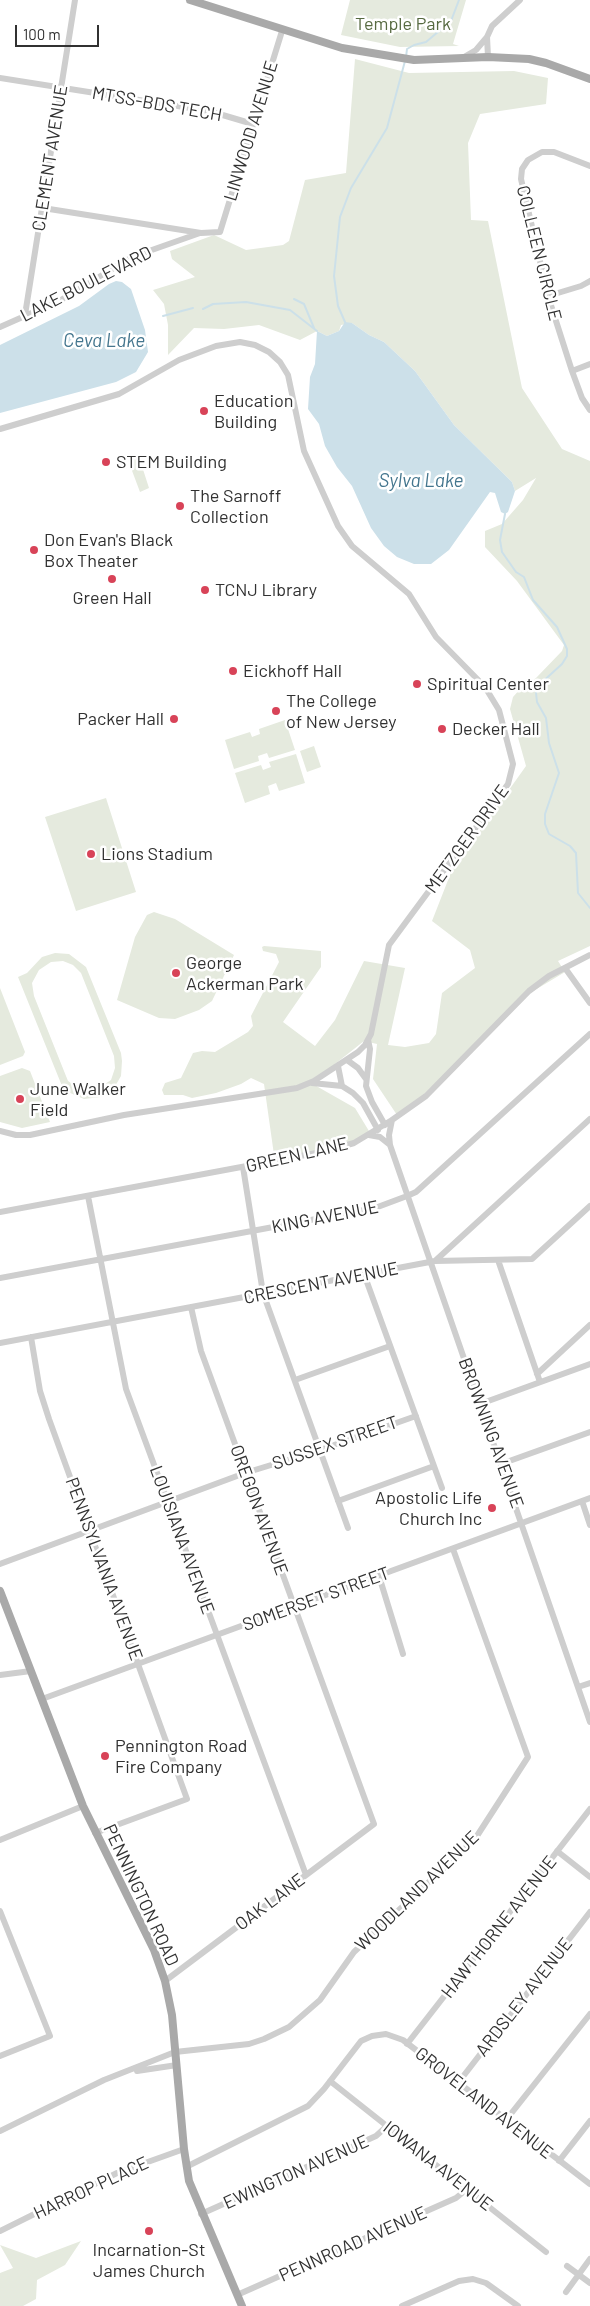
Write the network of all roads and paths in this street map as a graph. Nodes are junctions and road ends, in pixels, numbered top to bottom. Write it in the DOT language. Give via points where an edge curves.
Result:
graph roads {
  1 [pos="75,0"];
  2 [pos="190,0"];
  3 [pos="520,0"];
  4 [pos="282,31"];
  5 [pos="487,37"];
  6 [pos="488,57"];
  7 [pos="459,59"];
  8 [pos="0,78"];
  9 [pos="590,79"];
  10 [pos="62,88"];
  11 [pos="253,124"];
  12 [pos="590,166"];
  13 [pos="43,208"];
  14 [pos="201,233"];
  15 [pos="590,281"];
  16 [pos="548,296"];
  17 [pos="25,315"];
  18 [pos="0,326"];
  19 [pos="590,364"];
  20 [pos="572,371"];
  21 [pos="590,410"];
  22 [pos="0,429"];
  23 [pos="590,955"];
  24 [pos="565,968"];
  25 [pos="590,1003"];
  26 [pos="590,1034"];
  27 [pos="368,1040"];
  28 [pos="347,1060"];
  29 [pos="338,1066"];
  30 [pos="366,1079"];
  31 [pos="310,1083"];
  32 [pos="342,1086"];
  33 [pos="590,1119"];
  34 [pos="392,1120"];
  35 [pos="385,1125"];
  36 [pos="378,1130"];
  37 [pos="0,1131"];
  38 [pos="369,1135"];
  39 [pos="390,1145"];
  40 [pos="243,1167"];
  41 [pos="88,1196"];
  42 [pos="407,1196"];
  43 [pos="590,1206"];
  44 [pos="0,1212"];
  45 [pos="253,1231"];
  46 [pos="100,1259"];
  47 [pos="498,1260"];
  48 [pos="433,1261"];
  49 [pos="364,1274"];
  50 [pos="0,1278"];
  51 [pos="263,1293"];
  52 [pos="191,1307"];
  53 [pos="111,1322"];
  54 [pos="590,1325"];
  55 [pos="31,1337"];
  56 [pos="0,1343"];
  57 [pos="390,1346"];
  58 [pos="590,1364"];
  59 [pos="537,1374"];
  60 [pos="295,1380"];
  61 [pos="540,1382"];
  62 [pos="480,1404"];
  63 [pos="416,1416"];
  64 [pos="590,1432"];
  65 [pos="320,1450"];
  66 [pos="501,1464"];
  67 [pos="434,1466"];
  68 [pos="245,1473"];
  69 [pos="442,1488"];
  70 [pos="590,1498"];
  71 [pos="338,1500"];
  72 [pos="582,1501"];
  73 [pos="168,1502"];
  74 [pos="522,1522"];
  75 [pos="590,1525"];
  76 [pos="348,1528"];
  77 [pos="90,1531"];
  78 [pos="453,1549"];
  79 [pos="0,1564"];
  80 [pos="379,1576"];
  81 [pos="0,1590"];
  82 [pos="295,1607"];
  83 [pos="217,1635"];
  84 [pos="403,1654"];
  85 [pos="139,1664"];
  86 [pos="31,1671"];
  87 [pos="0,1675"];
  88 [pos="590,1683"];
  89 [pos="578,1687"];
  90 [pos="42,1699"];
  91 [pos="590,1722"];
  92 [pos="83,1806"];
  93 [pos="590,1809"];
  94 [pos="374,1824"];
  95 [pos="95,1833"];
  96 [pos="0,1840"];
  97 [pos="557,1851"];
  98 [pos="306,1875"];
  99 [pos="590,1877"];
  100 [pos="0,1911"];
  101 [pos="590,1912"];
  102 [pos="165,1981"];
  103 [pos="590,2014"];
  104 [pos="407,2044"];
  105 [pos="175,2052"];
  106 [pos="0,2056"];
  107 [pos="177,2065"];
  108 [pos="128,2072"];
  109 [pos="330,2081"];
  110 [pos="458,2083"];
  111 [pos="506,2120"];
  112 [pos="590,2120"];
  113 [pos="387,2126"];
  114 [pos="0,2131"];
  115 [pos="184,2149"];
  116 [pos="559,2161"];
  117 [pos="186,2168"];
  118 [pos="590,2184"];
  119 [pos="467,2188"];
  120 [pos="201,2214"];
  121 [pos="0,2230"];
  122 [pos="546,2252"];
  123 [pos="590,2259"];
  124 [pos="567,2266"];
  125 [pos="579,2275"];
  126 [pos="590,2284"];
  127 [pos="566,2292"];
  128 [pos="237,2295"];
  129 [pos="242,2306"];
  130 [pos="402,2306"];
  131 [pos="518,2306"];
  1 -- 10 [label="street, CLEMENT AVENUE"];
  2 -- 4 [label="main road"];
  3 -- 5 [label="street" via="492,26"];
  4 -- 7 [label="main road" via="342,48 398,58"];
  4 -- 11 [label="street, LINWOOD AVENUE"];
  5 -- 6 [label="street"];
  5 -- 7 [label="street" via="476,50"];
  6 -- 7 [label="main road"];
  6 -- 9 [label="main road" via="546,62"];
  8 -- 10 [label="street, MTSS-BDS TECH"];
  10 -- 11 [label="street, MTSS-BDS TECH" via="210,111"];
  10 -- 13 [label="street, CLEMENT AVENUE"];
  11 -- 14 [label="street, LINWOOD AVENUE" via="220,232"];
  12 -- 16 [label="street, COLLEEN CIRCLE" via="548,151 532,156 522,169 528,219"];
  13 -- 14 [label="street"];
  13 -- 17 [label="street, CLEMENT AVENUE"];
  14 -- 17 [label="street, LAKE BOULEVARD" via="132,257 70,295"];
  15 -- 16 [label="street"];
  16 -- 20 [label="street, COLLEEN CIRCLE"];
  17 -- 18 [label="street, LAKE BOULEVARD"];
  19 -- 20 [label="street"];
  20 -- 21 [label="street, COLLEEN CIRCLE"];
  22 -- 27 [label="street, METZGER DRIVE" via="119,394 179,360 216,346 240,342 262,348 280,362 291,382 304,451 338,526 358,552 409,594 436,637 480,681 499,710 512,752 513,769 508,784 389,945"];
  23 -- 24 [label="street, GREEN LANE"];
  24 -- 25 [label="street"];
  24 -- 34 [label="street, GREEN LANE" via="529,990 438,1085"];
  26 -- 42 [label="street, KING AVENUE" via="416,1192"];
  27 -- 28 [label="street, METZGER DRIVE"];
  27 -- 30 [label="street"];
  28 -- 29 [label="street, METZGER DRIVE"];
  28 -- 30 [label="street"];
  29 -- 31 [label="street, METZGER DRIVE"];
  29 -- 32 [label="street"];
  30 -- 35 [label="street" via="368,1094"];
  31 -- 32 [label="street"];
  31 -- 37 [label="street, METZGER DRIVE" via="297,1088 124,1115 30,1135"];
  32 -- 36 [label="street" via="358,1098"];
  33 -- 48 [label="street"];
  34 -- 35 [label="street, GREEN LANE"];
  34 -- 39 [label="street"];
  35 -- 36 [label="street, GREEN LANE"];
  36 -- 38 [label="street, GREEN LANE"];
  38 -- 39 [label="street" via="380,1137"];
  38 -- 40 [label="street, GREEN LANE" via="338,1149"];
  39 -- 42 [label="street, BROWNING AVENUE"];
  40 -- 41 [label="street, GREEN LANE"];
  40 -- 45 [label="street"];
  41 -- 44 [label="street, GREEN LANE"];
  41 -- 46 [label="street, LOUISIANA AVENUE"];
  42 -- 45 [label="street, KING AVENUE" via="375,1208"];
  42 -- 48 [label="street, BROWNING AVENUE"];
  43 -- 47 [label="street, CRESCENT AVENUE" via="532,1259"];
  45 -- 46 [label="street, KING AVENUE"];
  45 -- 51 [label="street"];
  46 -- 50 [label="street, KING AVENUE"];
  46 -- 53 [label="street, LOUISIANA AVENUE"];
  47 -- 48 [label="street, CRESCENT AVENUE"];
  47 -- 59 [label="street"];
  48 -- 49 [label="street, CRESCENT AVENUE"];
  48 -- 62 [label="street, BROWNING AVENUE"];
  49 -- 51 [label="street, CRESCENT AVENUE"];
  49 -- 57 [label="street"];
  51 -- 52 [label="street, CRESCENT AVENUE"];
  51 -- 60 [label="street"];
  52 -- 53 [label="street, CRESCENT AVENUE"];
  52 -- 68 [label="street, OREGON AVENUE" via="201,1351"];
  53 -- 55 [label="street, CRESCENT AVENUE"];
  53 -- 73 [label="street, LOUISIANA AVENUE" via="126,1389"];
  54 -- 59 [label="street"];
  55 -- 56 [label="street, CRESCENT AVENUE"];
  55 -- 77 [label="street, PENNSYLVANIA AVENUE" via="43,1404"];
  57 -- 60 [label="street"];
  57 -- 63 [label="street"];
  58 -- 61 [label="street"];
  59 -- 61 [label="street"];
  60 -- 65 [label="street"];
  61 -- 62 [label="street"];
  62 -- 66 [label="street, BROWNING AVENUE"];
  63 -- 65 [label="street, SUSSEX STREET"];
  63 -- 67 [label="street"];
  64 -- 66 [label="street"];
  65 -- 68 [label="street, SUSSEX STREET"];
  65 -- 71 [label="street"];
  66 -- 74 [label="street, BROWNING AVENUE"];
  67 -- 69 [label="street"];
  67 -- 71 [label="street"];
  68 -- 73 [label="street, SUSSEX STREET"];
  68 -- 82 [label="street, OREGON AVENUE"];
  70 -- 72 [label="street, SOMERSET STREET"];
  71 -- 76 [label="street"];
  72 -- 74 [label="street, SOMERSET STREET"];
  72 -- 75 [label="street"];
  73 -- 77 [label="street, SUSSEX STREET"];
  73 -- 83 [label="street, LOUISIANA AVENUE"];
  74 -- 78 [label="street, SOMERSET STREET"];
  74 -- 89 [label="street, BROWNING AVENUE"];
  77 -- 79 [label="street, SUSSEX STREET"];
  77 -- 85 [label="street, PENNSYLVANIA AVENUE"];
  78 -- 80 [label="street, SOMERSET STREET"];
  78 -- 105 [label="street, WOODLAND AVENUE" via="528,1757 475,1839 354,1952 320,2000 300,2019 277,2034 249,2044"];
  80 -- 82 [label="street, SOMERSET STREET"];
  80 -- 84 [label="street"];
  81 -- 86 [label="main road, PENNINGTON ROAD"];
  82 -- 83 [label="street, SOMERSET STREET"];
  82 -- 94 [label="street, OREGON AVENUE"];
  83 -- 85 [label="street, SOMERSET STREET"];
  83 -- 98 [label="street, LOUISIANA AVENUE"];
  85 -- 90 [label="street, SOMERSET STREET"];
  85 -- 95 [label="street, PENNSYLVANIA AVENUE" via="187,1799"];
  86 -- 87 [label="street"];
  86 -- 90 [label="main road, PENNINGTON ROAD"];
  88 -- 89 [label="street"];
  89 -- 91 [label="street, BROWNING AVENUE"];
  90 -- 92 [label="main road, PENNINGTON ROAD"];
  92 -- 95 [label="main road, PENNINGTON ROAD"];
  92 -- 96 [label="street"];
  93 -- 97 [label="street, HAWTHORNE AVENUE"];
  94 -- 98 [label="street, OAK LANE"];
  95 -- 102 [label="main road, PENNINGTON ROAD" via="154,1950"];
  97 -- 99 [label="street"];
  97 -- 104 [label="street, HAWTHORNE AVENUE"];
  98 -- 102 [label="street, OAK LANE"];
  100 -- 106 [label="street" via="50,2036"];
  101 -- 110 [label="street, ARDSLEY AVENUE"];
  102 -- 105 [label="main road, PENNINGTON ROAD"];
  103 -- 111 [label="street"];
  104 -- 109 [label="street, GROVELAND AVENUE" via="393,2035 366,2038 356,2046"];
  104 -- 110 [label="street, GROVELAND AVENUE"];
  105 -- 107 [label="main road, PENNINGTON ROAD"];
  105 -- 108 [label="street"];
  107 -- 108 [label="street"];
  107 -- 115 [label="main road, PENNINGTON ROAD"];
  108 -- 114 [label="street" via="91,2086"];
  109 -- 113 [label="street, IOWANA AVENUE"];
  109 -- 117 [label="street" via="317,2098 299,2112"];
  110 -- 111 [label="street, GROVELAND AVENUE"];
  111 -- 116 [label="street, GROVELAND AVENUE"];
  112 -- 116 [label="street"];
  113 -- 119 [label="street, IOWANA AVENUE"];
  113 -- 120 [label="street, EWINGTON AVENUE" via="376,2136"];
  115 -- 117 [label="main road, PENNINGTON ROAD"];
  115 -- 121 [label="street, HARROP PLACE" via="117,2173"];
  116 -- 118 [label="street, GROVELAND AVENUE"];
  117 -- 120 [label="main road, PENNINGTON ROAD"];
  119 -- 122 [label="street, IOWANA AVENUE"];
  119 -- 128 [label="street, PENNROAD AVENUE" via="456,2198"];
  120 -- 128 [label="main road, PENNINGTON ROAD"];
  123 -- 125 [label="street"];
  124 -- 125 [label="street"];
  125 -- 126 [label="street"];
  125 -- 127 [label="street"];
  128 -- 129 [label="main road, PENNINGTON ROAD"];
  130 -- 131 [label="street" via="459,2281 472,2279 486,2283"];
}
